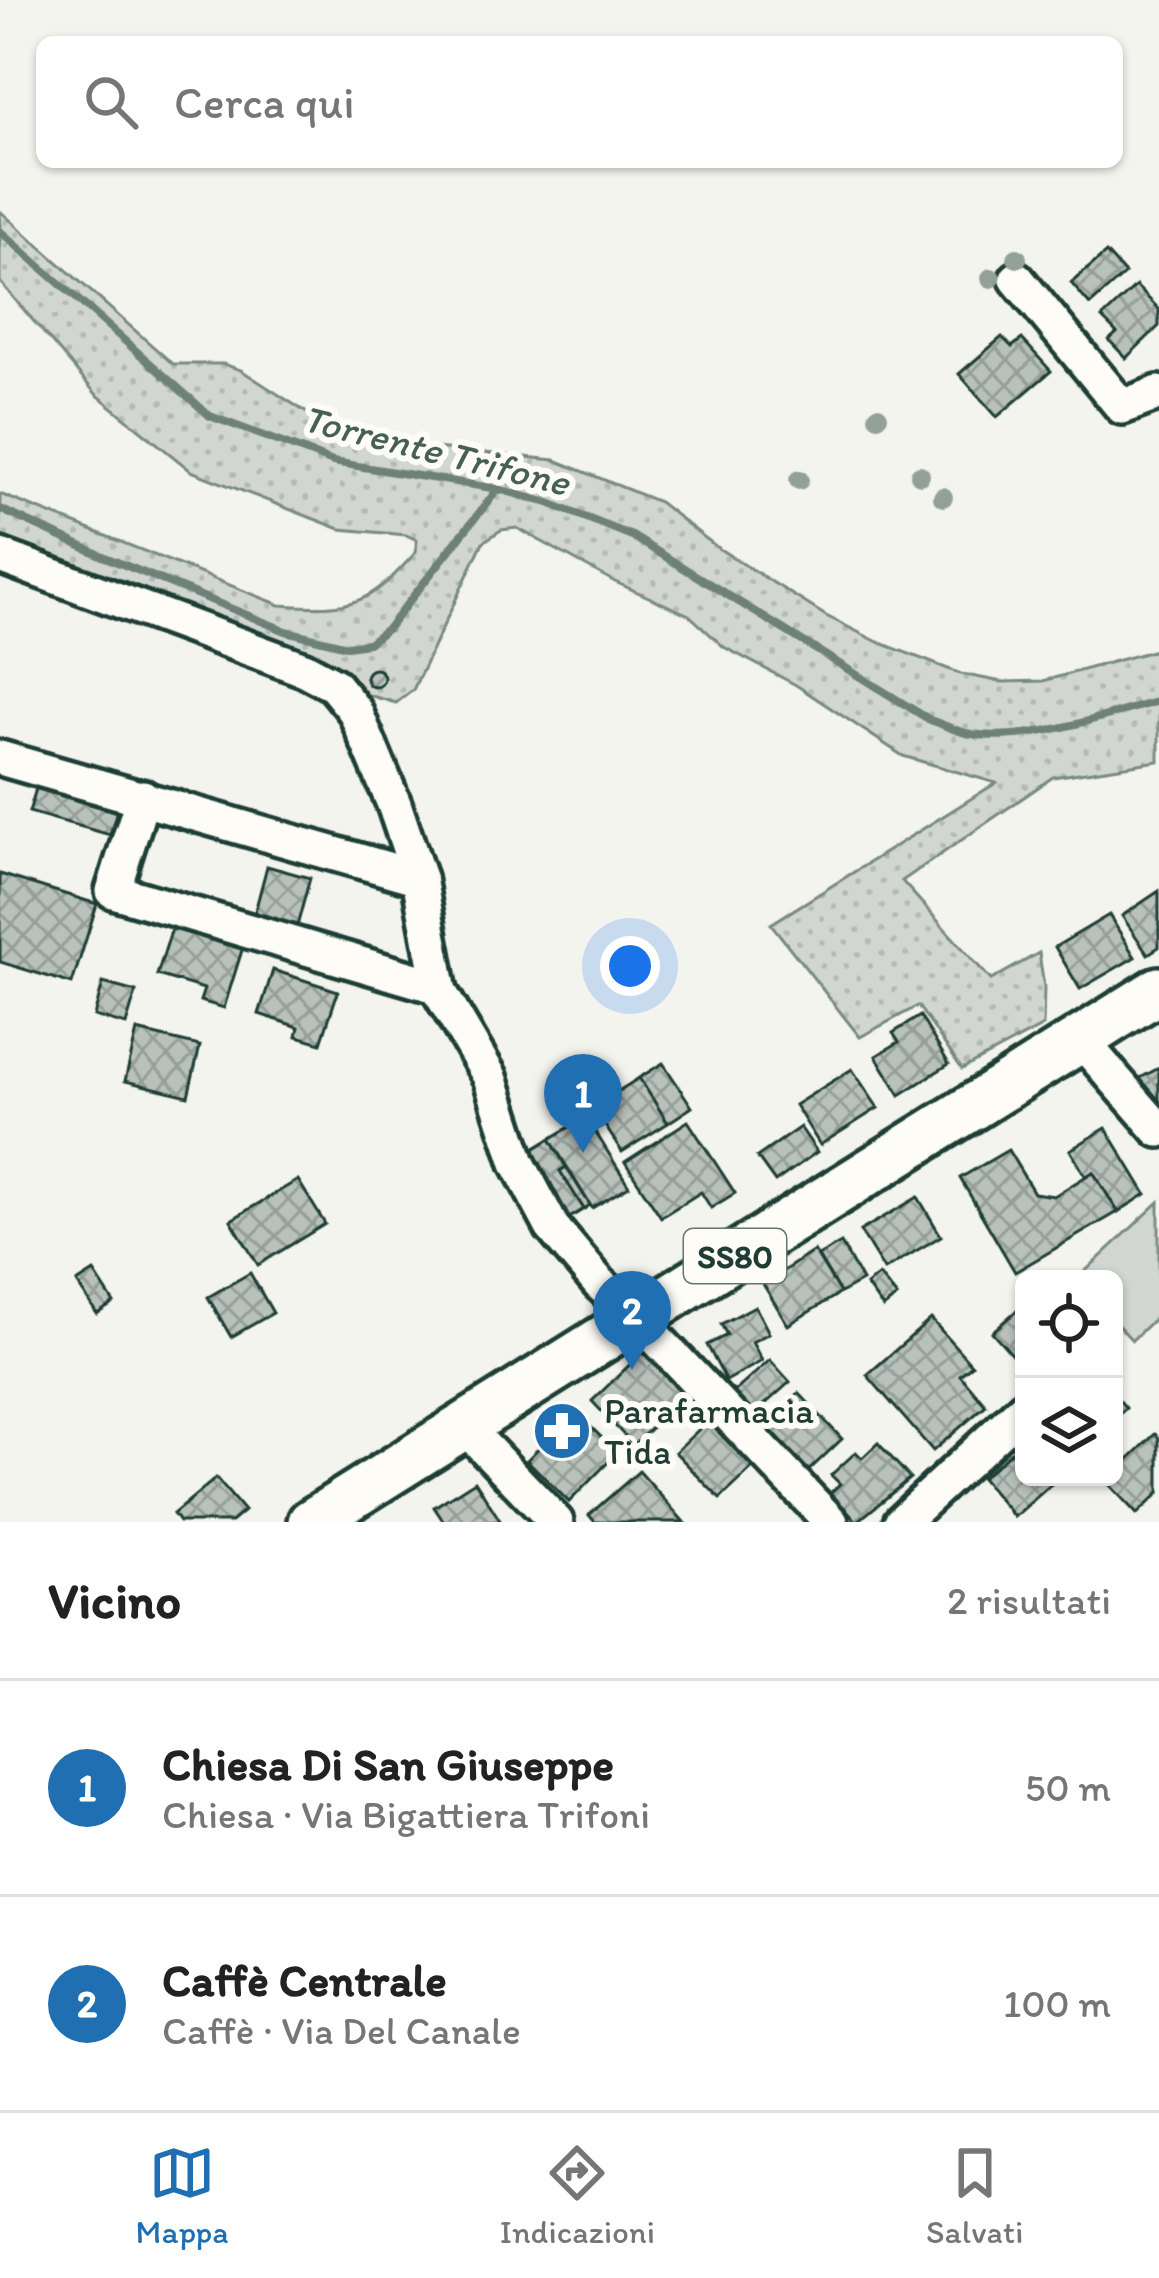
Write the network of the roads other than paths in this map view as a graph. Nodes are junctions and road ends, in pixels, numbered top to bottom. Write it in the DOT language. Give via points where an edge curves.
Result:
graph roads {
  1 [pos="1017,279"];
  2 [pos="1159,393"];
  3 [pos="0,556"];
  4 [pos="0,758"];
  5 [pos="143,797"];
  6 [pos="419,878"];
  7 [pos="439,987"];
  8 [pos="1159,990"];
  9 [pos="1080,1039"];
  10 [pos="1159,1130"];
  11 [pos="637,1318"];
  12 [pos="1015,1416"];
  13 [pos="464,1426"];
  14 [pos="311,1522"];
  15 [pos="556,1522"];
  16 [pos="831,1522"];
  17 [pos="901,1522"];
  1 -- 2 [label="street" via="1122,407"];
  3 -- 6 [label="street" via="334,685 355,711"];
  4 -- 5 [label="street"];
  5 -- 6 [label="street"];
  5 -- 7 [label="street" via="112,890"];
  6 -- 7 [label="street"];
  7 -- 11 [label="street" via="490,1077 518,1163 552,1227"];
  8 -- 9 [label="main road, SS80"];
  9 -- 10 [label="street"];
  9 -- 11 [label="main road, SS80"];
  11 -- 13 [label="main road, SS80"];
  11 -- 16 [label="street"];
  12 -- 17 [label="street"];
  13 -- 14 [label="main road, SS80"];
  13 -- 15 [label="street"];
}
